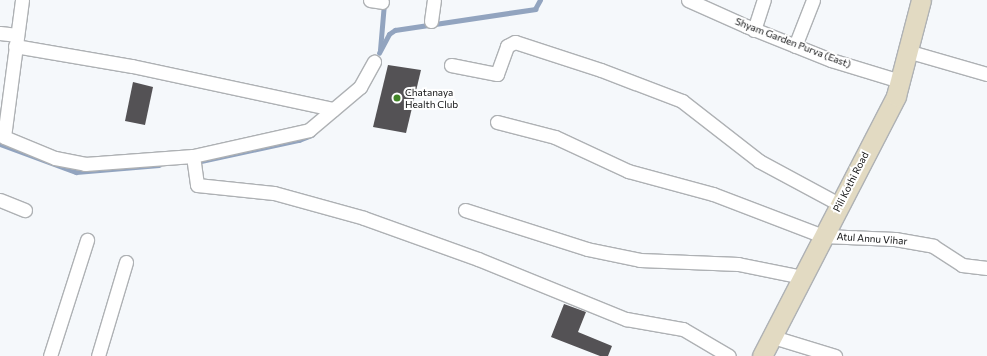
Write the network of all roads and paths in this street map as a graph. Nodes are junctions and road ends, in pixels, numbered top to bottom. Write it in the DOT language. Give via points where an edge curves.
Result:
graph roads {
  1 [pos="22,0"];
  2 [pos="434,0"];
  3 [pos="688,0"];
  4 [pos="764,0"];
  5 [pos="813,0"];
  6 [pos="921,0"];
  7 [pos="431,21"];
  8 [pos="754,30"];
  9 [pos="0,33"];
  10 [pos="16,40"];
  11 [pos="795,46"];
  12 [pos="907,51"];
  13 [pos="374,62"];
  14 [pos="451,65"];
  15 [pos="987,74"];
  16 [pos="900,81"];
  17 [pos="333,109"];
  18 [pos="496,122"];
  19 [pos="193,156"];
  20 [pos="0,200"];
  21 [pos="839,204"];
  22 [pos="25,210"];
  23 [pos="465,210"];
  24 [pos="823,236"];
  25 [pos="88,240"];
  26 [pos="126,262"];
  27 [pos="987,268"];
  28 [pos="802,277"];
  29 [pos="773,337"];
  30 [pos="50,356"];
  31 [pos="98,356"];
  32 [pos="729,356"];
  33 [pos="762,356"];
  34 [pos="835,356"];
  1 -- 10 [label="street"];
  2 -- 7 [label="street"];
  3 -- 8 [label="street, Shyam Garden Purva (East)"];
  4 -- 8 [label="street"];
  5 -- 11 [label="street"];
  6 -- 12 [label="street, Pili Kothi Road"];
  8 -- 11 [label="street, Shyam Garden Purva (East)"];
  9 -- 10 [label="street"];
  10 -- 17 [label="street"];
  10 -- 19 [label="street" via="4,137 55,158 85,164"];
  11 -- 16 [label="street, Shyam Garden Purva (East)"];
  12 -- 15 [label="street"];
  12 -- 16 [label="street, Pili Kothi Road"];
  13 -- 17 [label="street" via="360,87"];
  14 -- 21 [label="street" via="497,74 507,46 516,42 601,70 682,101 759,161"];
  16 -- 21 [label="street, Pili Kothi Road" via="896,96"];
  17 -- 19 [label="street" via="308,130"];
  18 -- 24 [label="street, Atul Annu Vihar" via="555,138 628,171 713,194"];
  19 -- 32 [label="street" via="197,185 274,193 364,218 478,259 626,319 683,329"];
  20 -- 22 [label="street"];
  21 -- 24 [label="street, Pili Kothi Road"];
  23 -- 28 [label="street" via="587,249 640,260 738,264"];
  24 -- 27 [label="street, Atul Annu Vihar" via="895,239 933,246 962,265"];
  24 -- 28 [label="street, Pili Kothi Road"];
  25 -- 30 [label="street"];
  26 -- 31 [label="street"];
  28 -- 29 [label="street, Pili Kothi Road"];
  29 -- 33 [label="street, Pili Kothi Road"];
  29 -- 34 [label="street"];
}
